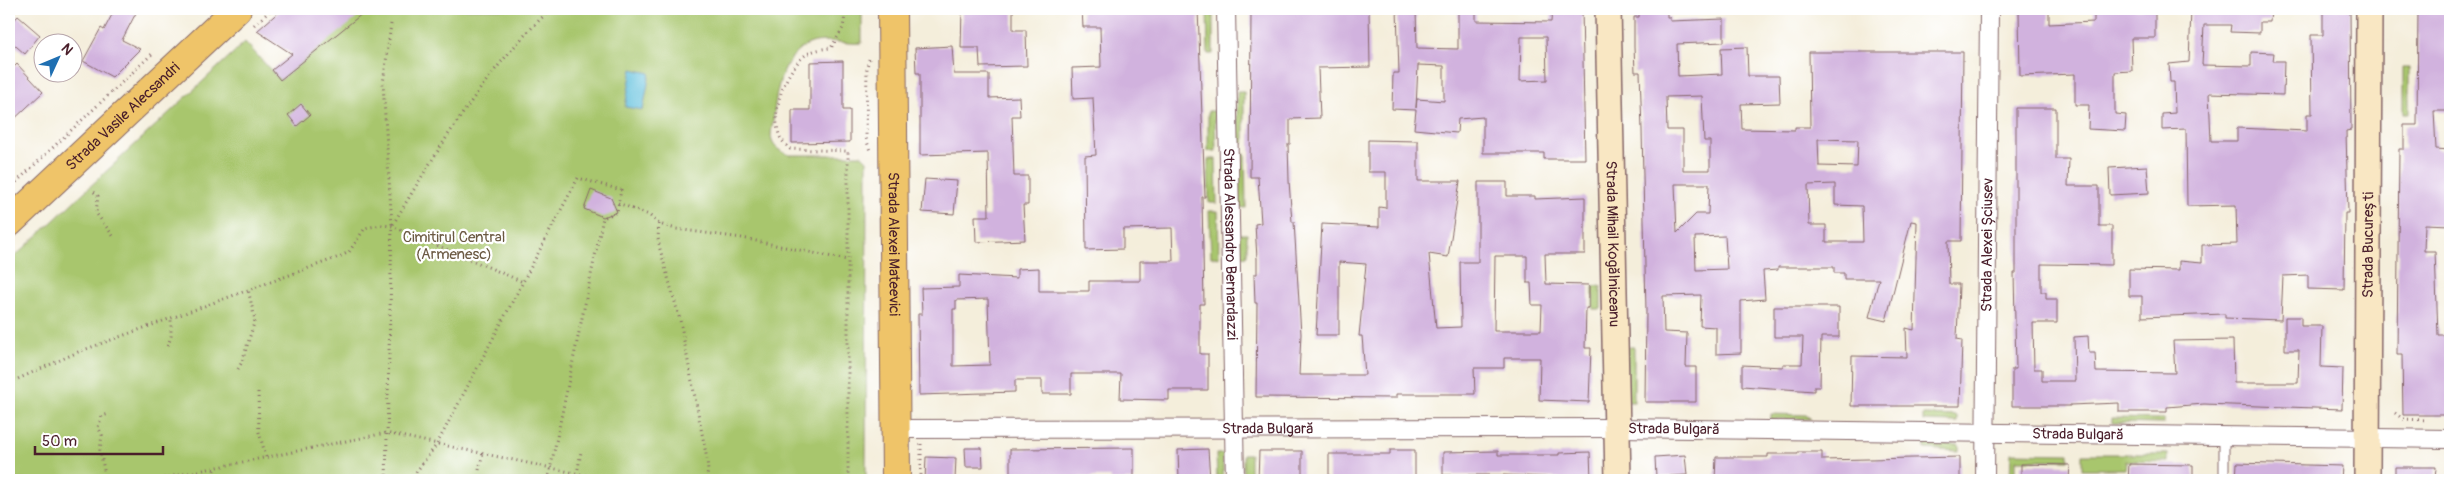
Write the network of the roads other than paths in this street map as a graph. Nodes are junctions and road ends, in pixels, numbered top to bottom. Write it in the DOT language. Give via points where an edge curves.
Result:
graph roads {
  1 [pos="237,9"];
  2 [pos="892,9"];
  3 [pos="1226,9"];
  4 [pos="1608,9"];
  5 [pos="1989,9"];
  6 [pos="2369,9"];
  7 [pos="9,223"];
  8 [pos="1618,428"];
  9 [pos="896,429"];
  10 [pos="1235,430"];
  11 [pos="1985,433"];
  12 [pos="2224,438"];
  13 [pos="2367,439"];
  14 [pos="2450,439"];
  15 [pos="896,480"];
  16 [pos="1235,480"];
  17 [pos="1618,480"];
  18 [pos="1985,480"];
  19 [pos="2224,480"];
  20 [pos="2367,480"];
  1 -- 7 [label="main road, Strada Vasile Alecsandri"];
  2 -- 9 [label="main road, Strada Alexei Mateevici"];
  3 -- 10 [label="street, Strada Alessandro Bernardazzi"];
  4 -- 8 [label="main road, Strada Mihail Kogălniceanu"];
  5 -- 11 [label="street, Strada Alexei Șciusev"];
  6 -- 13 [label="main road, Strada București"];
  8 -- 10 [label="street, Strada Bulgară"];
  8 -- 11 [label="street, Strada Bulgară"];
  8 -- 17 [label="main road, Strada Mihail Kogălniceanu"];
  9 -- 10 [label="street, Strada Bulgară"];
  9 -- 15 [label="main road, Strada Alexei Mateevici"];
  10 -- 16 [label="street, Strada Alessandro Bernardazzi"];
  11 -- 12 [label="street, Strada Bulgară"];
  11 -- 18 [label="street, Strada Alexei Șciusev"];
  12 -- 13 [label="street, Strada Bulgară"];
  12 -- 19 [label="lane"];
  13 -- 14 [label="street, Strada Bulgară"];
  13 -- 20 [label="main road, Strada București"];
}
